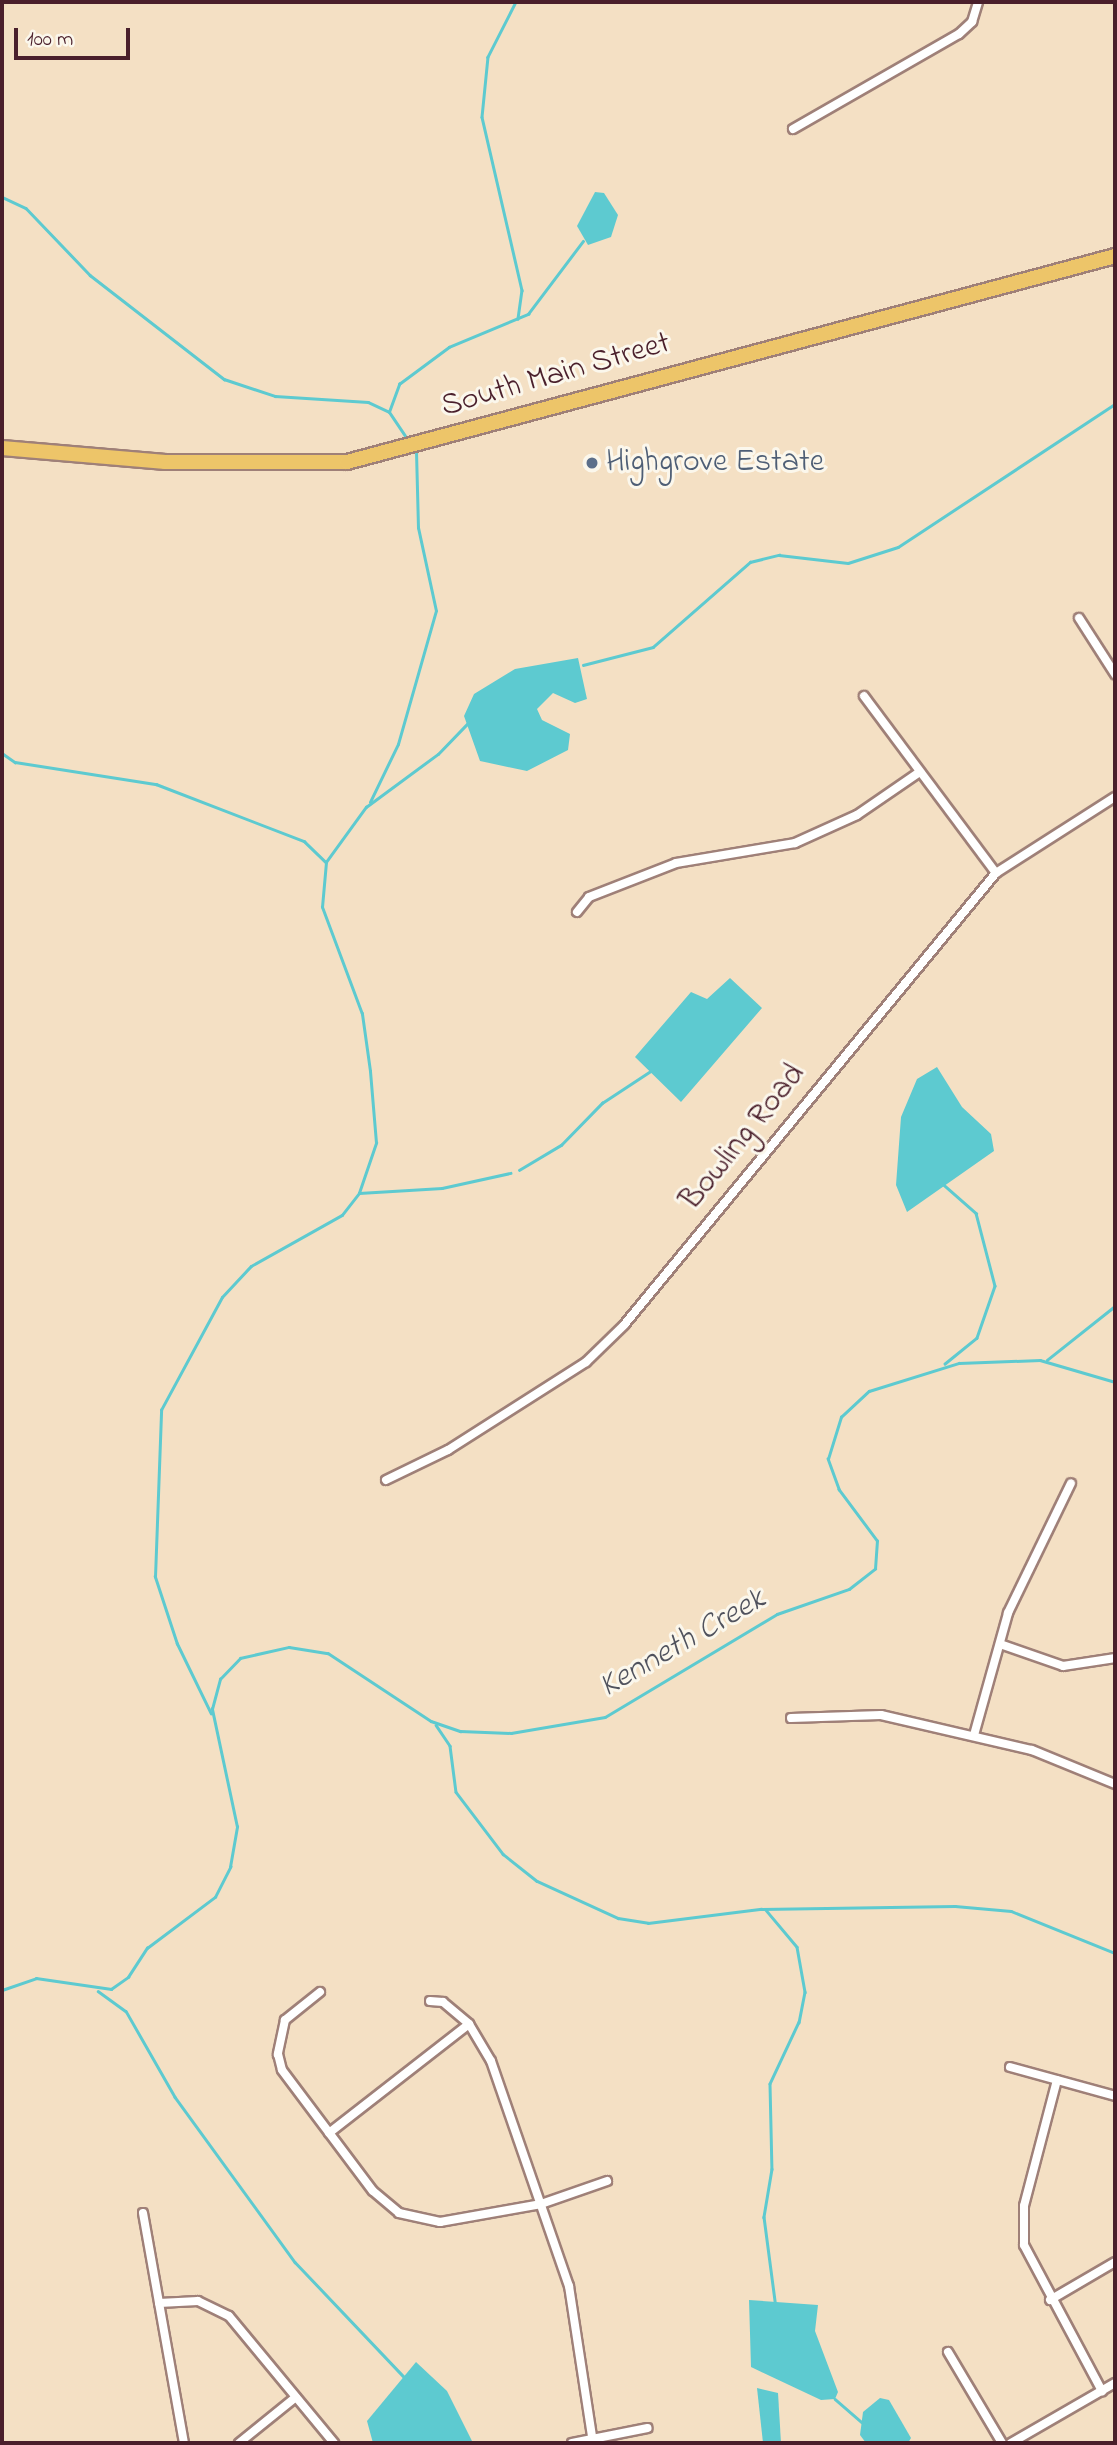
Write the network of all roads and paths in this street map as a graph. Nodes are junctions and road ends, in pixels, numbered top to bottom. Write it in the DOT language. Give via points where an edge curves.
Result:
graph roads {
  1 [pos="978,2"];
  2 [pos="793,129"];
  3 [pos="1115,256"];
  4 [pos="2,448"];
  5 [pos="1079,618"];
  6 [pos="1115,674"];
  7 [pos="864,696"];
  8 [pos="918,773"];
  9 [pos="1115,797"];
  10 [pos="996,873"];
  11 [pos="577,912"];
  12 [pos="386,1480"];
  13 [pos="1071,1483"];
  14 [pos="1000,1644"];
  15 [pos="1115,1658"];
  16 [pos="791,1718"];
  17 [pos="974,1735"];
  18 [pos="1115,1784"];
  19 [pos="320,1992"];
  20 [pos="429,2001"];
  21 [pos="469,2024"];
  22 [pos="1010,2067"];
  23 [pos="1057,2080"];
  24 [pos="1115,2096"];
  25 [pos="328,2133"];
  26 [pos="607,2181"];
  27 [pos="541,2204"];
  28 [pos="143,2213"];
  29 [pos="1115,2262"];
  30 [pos="1049,2300"];
  31 [pos="159,2303"];
  32 [pos="948,2352"];
  33 [pos="1115,2383"];
  34 [pos="1102,2391"];
  35 [pos="296,2397"];
  36 [pos="648,2428"];
  37 [pos="592,2440"];
  38 [pos="184,2443"];
  39 [pos="239,2443"];
  40 [pos="334,2443"];
  41 [pos="572,2443"];
  42 [pos="1002,2443"];
  43 [pos="1011,2443"];
  1 -- 2 [label="street" via="972,22 959,34"];
  3 -- 4 [label="highway, South Main Street" via="347,462 165,462"];
  5 -- 6 [label="street"];
  7 -- 8 [label="street"];
  8 -- 10 [label="street"];
  8 -- 11 [label="street" via="857,815 796,843 676,863 589,897"];
  9 -- 10 [label="street, Bowling Road"];
  10 -- 12 [label="street, Bowling Road" via="624,1325 586,1362 521,1405"];
  13 -- 14 [label="street" via="1008,1613"];
  14 -- 15 [label="street" via="1063,1666"];
  14 -- 17 [label="street"];
  16 -- 17 [label="street" via="881,1715"];
  17 -- 18 [label="street" via="1066,1761"];
  19 -- 25 [label="street" via="285,2020 278,2054"];
  20 -- 21 [label="street" via="443,2002"];
  21 -- 25 [label="street"];
  21 -- 27 [label="street" via="491,2061"];
  22 -- 23 [label="street"];
  23 -- 24 [label="street"];
  23 -- 30 [label="street" via="1022,2230 1030,2264"];
  25 -- 27 [label="street" via="385,2204 413,2220 440,2222"];
  26 -- 27 [label="street"];
  27 -- 37 [label="street" via="569,2286"];
  28 -- 31 [label="street"];
  29 -- 30 [label="street"];
  30 -- 34 [label="street"];
  31 -- 35 [label="street" via="188,2300 219,2308"];
  31 -- 38 [label="street"];
  32 -- 42 [label="street"];
  33 -- 34 [label="street"];
  34 -- 43 [label="street"];
  35 -- 39 [label="street"];
  35 -- 40 [label="street"];
  36 -- 37 [label="street"];
  37 -- 41 [label="street"];
}
